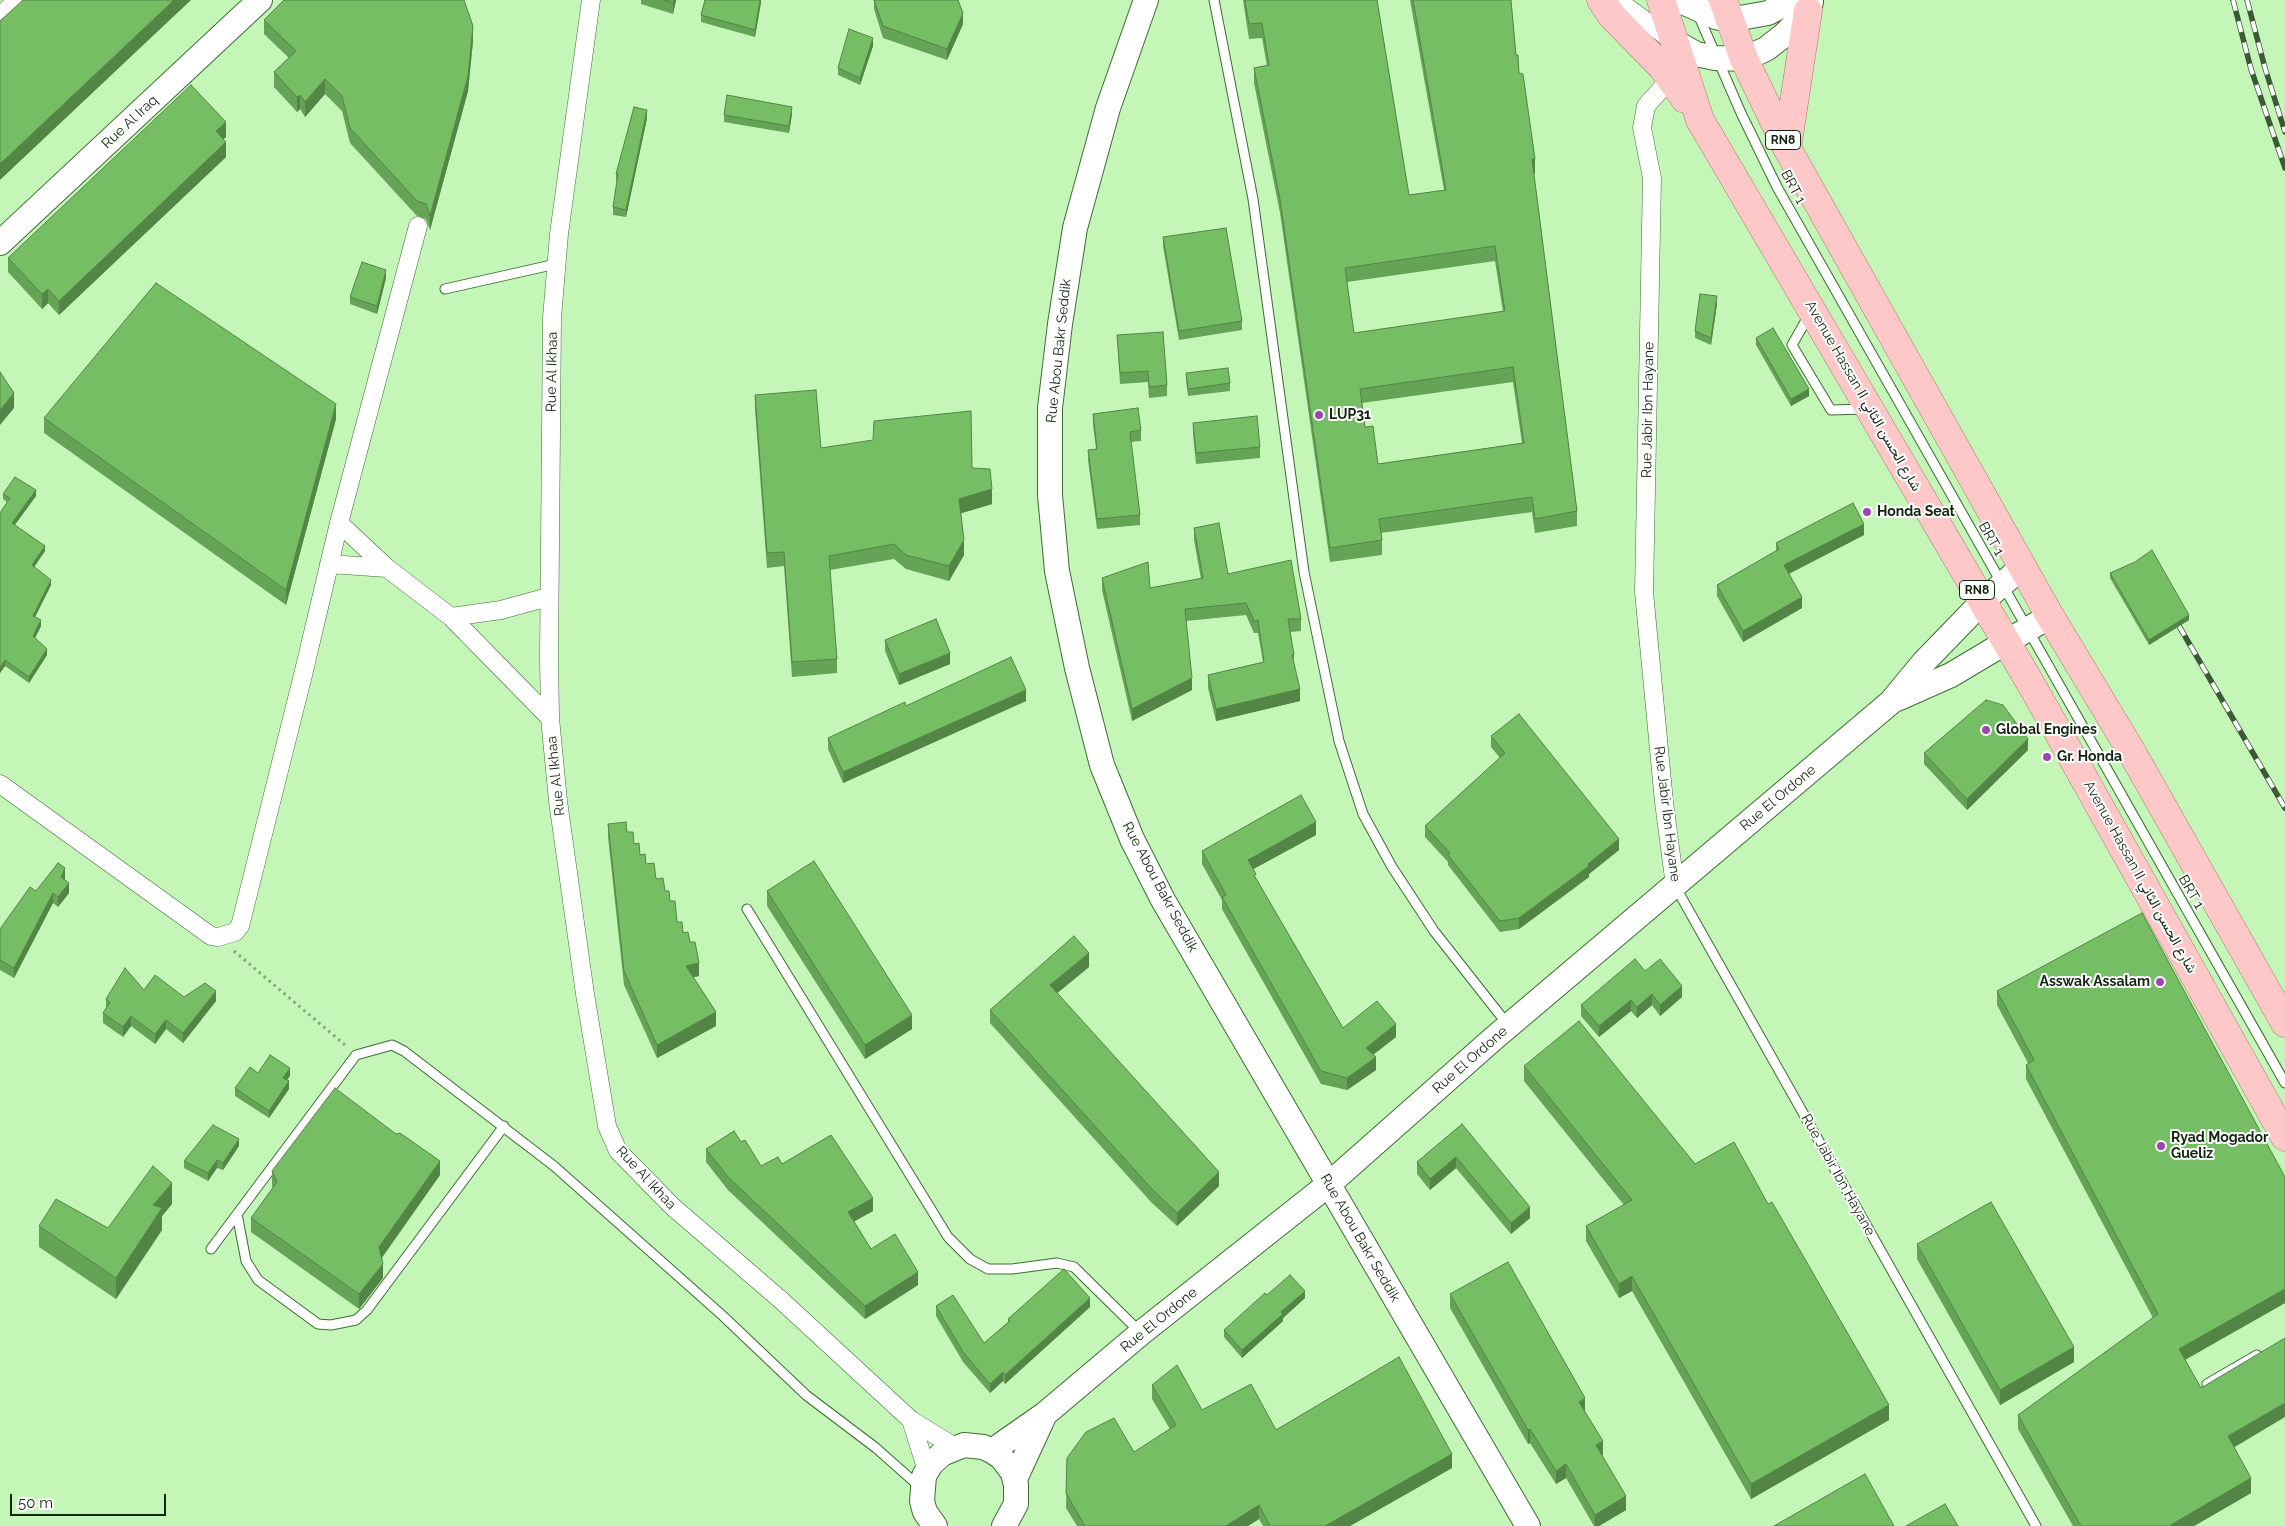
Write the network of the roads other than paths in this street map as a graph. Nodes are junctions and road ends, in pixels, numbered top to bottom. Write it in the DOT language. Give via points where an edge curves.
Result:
graph roads {
  1 [pos="17,0"];
  2 [pos="592,0"];
  3 [pos="1146,0"];
  4 [pos="1214,0"];
  5 [pos="1601,0"];
  6 [pos="1617,0"];
  7 [pos="1661,0"];
  8 [pos="254,2"];
  9 [pos="1689,3"];
  10 [pos="1804,4"];
  11 [pos="1726,10"];
  12 [pos="0,16"];
  13 [pos="1675,42"];
  14 [pos="1715,58"];
  15 [pos="1744,59"];
  16 [pos="1671,78"];
  17 [pos="1700,120"];
  18 [pos="1787,148"];
  19 [pos="418,226"];
  20 [pos="0,243"];
  21 [pos="556,264"];
  22 [pos="445,289"];
  23 [pos="339,523"];
  24 [pos="329,564"];
  25 [pos="2022,567"];
  26 [pos="387,568"];
  27 [pos="1992,593"];
  28 [pos="548,597"];
  29 [pos="2050,616"];
  30 [pos="452,617"];
  31 [pos="2016,636"];
  32 [pos="1891,702"];
  33 [pos="550,718"];
  34 [pos="0,784"];
  35 [pos="1675,886"];
  36 [pos="747,909"];
  37 [pos="2285,1023"];
  38 [pos="1508,1026"];
  39 [pos="2285,1083"];
  40 [pos="504,1126"];
  41 [pos="2285,1137"];
  42 [pos="1329,1184"];
  43 [pos="237,1214"];
  44 [pos="211,1250"];
  45 [pos="1141,1333"];
  46 [pos="2268,1349"];
  47 [pos="2207,1384"];
  48 [pos="1045,1414"];
  49 [pos="911,1420"];
  50 [pos="955,1447"];
  51 [pos="992,1451"];
  52 [pos="1015,1479"];
  53 [pos="924,1487"];
  54 [pos="1010,1523"];
  55 [pos="913,1526"];
  56 [pos="935,1526"];
  57 [pos="1528,1526"];
  58 [pos="2036,1526"];
  1 -- 12 [label="street"];
  2 -- 21 [label="street, Rue Al Ikhaa"];
  3 -- 42 [label="street, Rue Abou Bakr Seddik" via="1108,108 1075,228 1060,324 1050,408 1050,494 1057,571 1102,765 1132,839 1163,900"];
  4 -- 38 [label="lane" via="1253,199 1304,572 1339,741 1363,814 1392,867 1434,931"];
  5 -- 16 [label="main road"];
  6 -- 13 [label="street"];
  7 -- 13 [label="main road, RN8"];
  8 -- 20 [label="street, Rue Al Iraq"];
  9 -- 11 [label="street"];
  9 -- 14 [label="lane, BRT 1"];
  10 -- 11 [label="street" via="1768,13"];
  10 -- 15 [label="street" via="1766,49"];
  10 -- 18 [label="main road"];
  11 -- 15 [label="main road, RN8"];
  13 -- 14 [label="street" via="1696,54"];
  13 -- 17 [label="main road, Avenue Hassan II شارع الحسن الثاني / RN8"];
  14 -- 15 [label="street"];
  14 -- 27 [label="lane, BRT 1" via="1777,187"];
  15 -- 18 [label="main road, RN8"];
  16 -- 17 [label="main road"];
  16 -- 35 [label="street, Rue Jabir Ibn Hayane" via="1646,106 1642,128 1652,178 1644,592"];
  17 -- 27 [label="main road, Avenue Hassan II شارع الحسن الثاني / RN8" via="1871,409"];
  18 -- 25 [label="main road, RN8"];
  19 -- 23 [label="street"];
  21 -- 22 [label="lane"];
  21 -- 28 [label="street, Rue Al Ikhaa" via="552,318"];
  23 -- 24 [label="street"];
  23 -- 26 [label="street"];
  24 -- 26 [label="street"];
  24 -- 34 [label="street" via="240,926 235,932 218,938 211,936"];
  25 -- 27 [label="street, Rue El Ordone"];
  25 -- 29 [label="main road, RN8"];
  26 -- 30 [label="street"];
  27 -- 31 [label="main road, Avenue Hassan II شارع الحسن الثاني / RN8"];
  27 -- 32 [label="street, Rue El Ordone" via="1924,662"];
  28 -- 30 [label="street" via="501,610"];
  28 -- 33 [label="street, Rue Al Ikhaa"];
  29 -- 31 [label="street, Rue El Ordone"];
  29 -- 37 [label="main road, RN8" via="2130,749"];
  30 -- 33 [label="street"];
  31 -- 32 [label="street, Rue El Ordone" via="1950,675"];
  31 -- 39 [label="lane, BRT 1"];
  31 -- 41 [label="main road, Avenue Hassan II شارع الحسن الثاني / RN8" via="2036,691"];
  32 -- 35 [label="street, Rue El Ordone"];
  33 -- 49 [label="street, Rue Al Ikhaa" via="558,801 585,994 612,1140 632,1166 673,1207 782,1301"];
  35 -- 38 [label="street, Rue El Ordone"];
  35 -- 58 [label="lane, Rue Jabir Ibn Hayane"];
  36 -- 45 [label="lane" via="948,1236 970,1259 988,1269 1057,1263 1074,1267"];
  38 -- 42 [label="street, Rue El Ordone"];
  40 -- 43 [label="lane" via="404,1051 392,1046 356,1054"];
  40 -- 43 [label="lane" via="367,1310 356,1320 318,1324 258,1280 246,1261"];
  40 -- 53 [label="lane" via="584,1192 806,1395"];
  42 -- 45 [label="street, Rue El Ordone"];
  42 -- 57 [label="street, Rue Abou Bakr Seddik"];
  43 -- 44 [label="lane"];
  45 -- 48 [label="street, Rue El Ordone"];
  46 -- 47 [label="lane"];
  48 -- 51 [label="street, Rue El Ordone"];
  48 -- 52 [label="street, Rue El Ordone"];
  49 -- 50 [label="street, Rue Al Ikhaa"];
  49 -- 53 [label="street, Rue Al Ikhaa"];
  50 -- 51 [label="street" via="974,1445"];
  50 -- 53 [label="street" via="942,1454"];
  51 -- 52 [label="street" via="1006,1462"];
  52 -- 54 [label="street" via="1017,1498"];
  53 -- 55 [label="street"];
  53 -- 56 [label="street" via="925,1512"];
}
